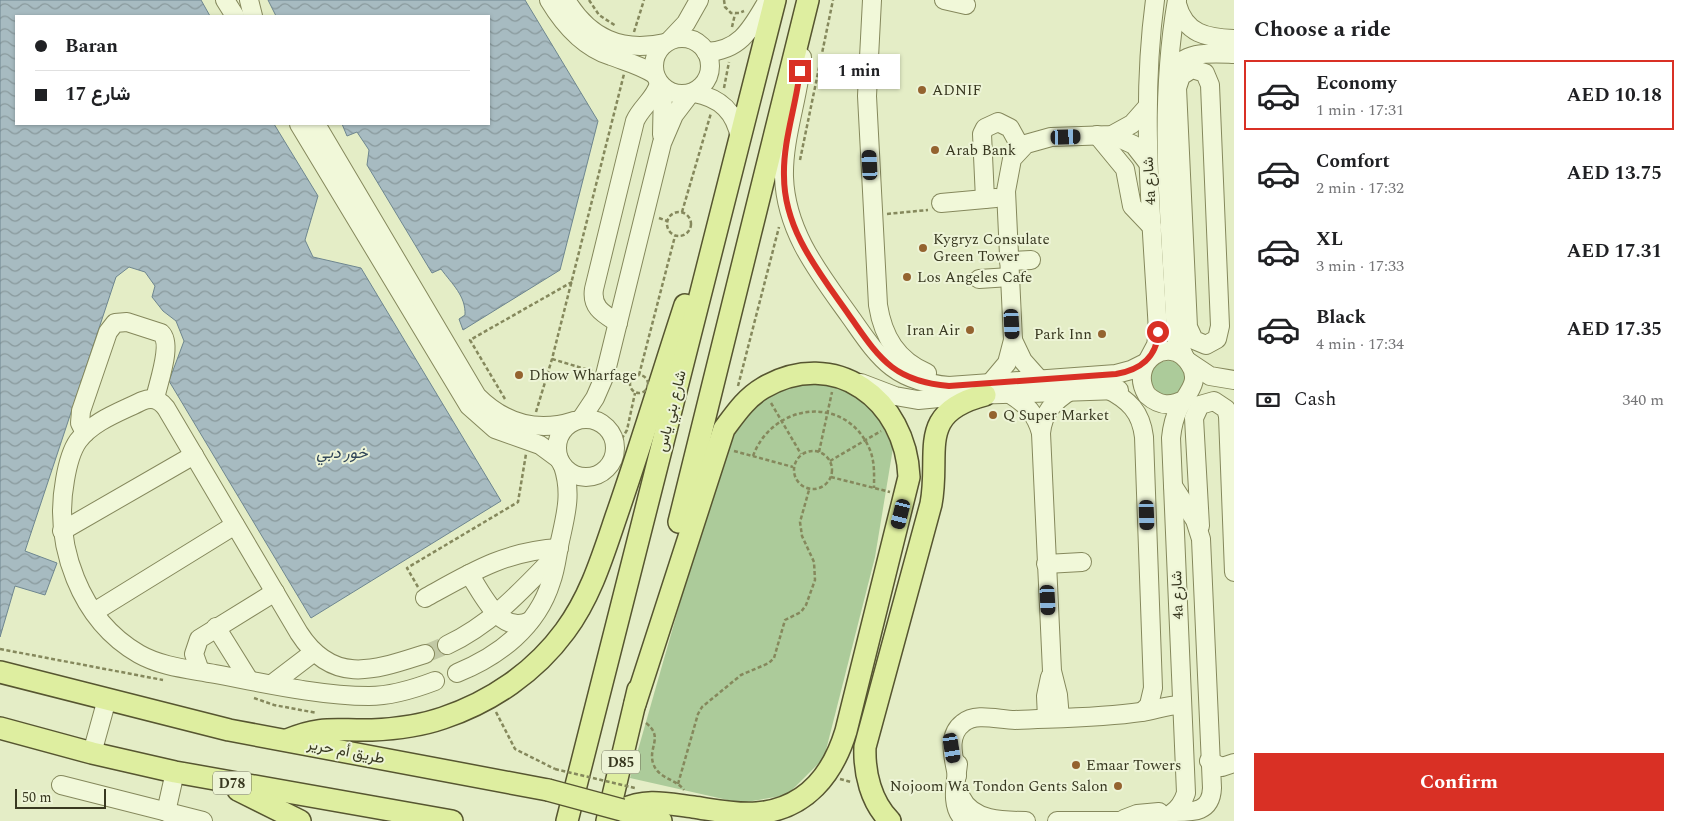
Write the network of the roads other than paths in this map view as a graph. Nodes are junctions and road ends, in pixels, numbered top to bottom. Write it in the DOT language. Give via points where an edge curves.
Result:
graph roads {
  1 [pos="225,0"];
  2 [pos="249,0"];
  3 [pos="549,0"];
  4 [pos="566,0"];
  5 [pos="768,0"];
  6 [pos="775,0"];
  7 [pos="872,0"];
  8 [pos="944,0"];
  9 [pos="1155,0"];
  10 [pos="698,1"];
  11 [pos="1177,2"];
  12 [pos="966,5"];
  13 [pos="805,9"];
  14 [pos="234,15"];
  15 [pos="252,15"];
  16 [pos="1234,39"];
  17 [pos="668,42"];
  18 [pos="630,47"];
  19 [pos="704,49"];
  20 [pos="1234,54"];
  21 [pos="1168,79"];
  22 [pos="659,82"];
  23 [pos="692,94"];
  24 [pos="1147,107"];
  25 [pos="300,125"];
  26 [pos="316,125"];
  27 [pos="1105,135"];
  28 [pos="740,138"];
  29 [pos="662,143"];
  30 [pos="1019,143"];
  31 [pos="1166,149"];
  32 [pos="1180,160"];
  33 [pos="1148,163"];
  34 [pos="1006,194"];
  35 [pos="985,199"];
  36 [pos="940,203"];
  37 [pos="362,216"];
  38 [pos="720,222"];
  39 [pos="1152,227"];
  40 [pos="1184,248"];
  41 [pos="1031,260"];
  42 [pos="1171,260"];
  43 [pos="1010,269"];
  44 [pos="979,279"];
  45 [pos="618,323"];
  46 [pos="1013,340"];
  47 [pos="1187,360"];
  48 [pos="1147,362"];
  49 [pos="605,375"];
  50 [pos="843,378"];
  51 [pos="1039,379"];
  52 [pos="1234,380"];
  53 [pos="984,387"];
  54 [pos="1107,389"];
  55 [pos="1070,391"];
  56 [pos="1010,394"];
  57 [pos="1187,396"];
  58 [pos="1149,397"];
  59 [pos="155,399"];
  60 [pos="577,420"];
  61 [pos="609,430"];
  62 [pos="85,433"];
  63 [pos="530,433"];
  64 [pos="1041,433"];
  65 [pos="1171,438"];
  66 [pos="194,455"];
  67 [pos="561,463"];
  68 [pos="590,476"];
  69 [pos="1172,479"];
  70 [pos="1146,498"];
  71 [pos="569,502"];
  72 [pos="235,525"];
  73 [pos="62,531"];
  74 [pos="1200,539"];
  75 [pos="558,551"];
  76 [pos="1082,562"];
  77 [pos="1046,564"];
  78 [pos="1234,572"];
  79 [pos="468,574"];
  80 [pos="1149,586"];
  81 [pos="275,592"];
  82 [pos="425,598"];
  83 [pos="94,612"];
  84 [pos="1178,612"];
  85 [pos="496,614"];
  86 [pos="530,621"];
  87 [pos="216,627"];
  88 [pos="447,645"];
  89 [pos="314,652"];
  90 [pos="426,654"];
  91 [pos="200,671"];
  92 [pos="0,672"];
  93 [pos="458,672"];
  94 [pos="436,682"];
  95 [pos="272,684"];
  96 [pos="247,688"];
  97 [pos="107,699"];
  98 [pos="634,708"];
  99 [pos="1182,711"];
  100 [pos="1142,712"];
  101 [pos="1053,718"];
  102 [pos="8,730"];
  103 [pos="287,740"];
  104 [pos="92,753"];
  105 [pos="1184,753"];
  106 [pos="1209,761"];
  107 [pos="1234,763"];
  108 [pos="175,772"];
  109 [pos="218,780"];
  110 [pos="957,781"];
  111 [pos="61,785"];
  112 [pos="166,812"];
  113 [pos="1175,812"];
  114 [pos="614,816"];
  115 [pos="1122,820"];
  116 [pos="203,821"];
  117 [pos="300,821"];
  118 [pos="452,821"];
  119 [pos="567,821"];
  120 [pos="661,821"];
  121 [pos="890,821"];
  122 [pos="966,821"];
  123 [pos="1012,821"];
  124 [pos="1026,821"];
  125 [pos="1051,821"];
  126 [pos="1058,821"];
  127 [pos="1147,821"];
  1 -- 14 [label="street"];
  2 -- 15 [label="street"];
  3 -- 18 [label="street" via="569,29 582,40 611,56"];
  4 -- 18 [label="street" via="590,30 602,38"];
  5 -- 19 [label="street" via="744,38 727,49"];
  6 -- 28 [label="main road, شارع بني ياس / D85"];
  7 -- 53 [label="street" via="867,96 881,324 888,341 914,368 932,376"];
  8 -- 12 [label="street"];
  9 -- 24 [label="street, 4a شارع"];
  10 -- 17 [label="street" via="686,23"];
  10 -- 19 [label="street"];
  11 -- 16 [label="street, 4a شارع" via="1180,14 1193,30 1212,38"];
  11 -- 21 [label="street, 4a شارع"];
  13 -- 53 [label="street" via="800,74 784,176 786,199 800,240 867,340 894,368 930,384"];
  13 -- 98 [label="main road, D85"];
  17 -- 18 [label="street"];
  17 -- 19 [label="street" via="691,39"];
  17 -- 22 [label="street" via="655,57"];
  18 -- 22 [label="street"];
  19 -- 23 [label="street" via="710,70 702,87"];
  20 -- 21 [label="street" via="1200,53 1190,56"];
  21 -- 31 [label="street, 4a شارع"];
  22 -- 23 [label="street" via="671,93"];
  22 -- 29 [label="street"];
  22 -- 45 [label="street" via="655,94 635,121 594,289 593,300 599,310"];
  23 -- 28 [label="street" via="706,95 727,108 736,122"];
  23 -- 29 [label="street" via="674,115"];
  24 -- 27 [label="street" via="1132,124"];
  24 -- 33 [label="street, 4a شارع"];
  25 -- 37 [label="street"];
  26 -- 37 [label="street"];
  27 -- 30 [label="street" via="1050,137"];
  27 -- 33 [label="street" via="1134,145"];
  27 -- 39 [label="street" via="1126,169 1132,206"];
  28 -- 38 [label="main road, شارع بني ياس / D85"];
  29 -- 45 [label="street"];
  30 -- 34 [label="street" via="1009,144 1003,157"];
  30 -- 35 [label="street" via="1005,124 998,122 985,128 982,134"];
  31 -- 32 [label="street"];
  31 -- 42 [label="street, 4a شارع"];
  32 -- 40 [label="street"];
  32 -- 40 [label="street" via="1179,82 1186,71 1199,70 1208,78 1210,85 1220,326 1217,339 1206,345 1194,340 1188,328"];
  33 -- 39 [label="street, 4a شارع"];
  34 -- 35 [label="street"];
  34 -- 43 [label="street"];
  35 -- 36 [label="street"];
  37 -- 63 [label="street" via="469,406 496,429"];
  38 -- 103 [label="main road" via="688,295 591,587 570,624 548,651 530,669 488,698 443,718 371,730 317,729"];
  38 -- 119 [label="main road, شارع بني ياس / D85"];
  39 -- 48 [label="street, 4a شارع" via="1157,339"];
  40 -- 42 [label="street"];
  41 -- 43 [label="street"];
  42 -- 47 [label="street, 4a شارع" via="1176,338"];
  43 -- 44 [label="street"];
  43 -- 46 [label="street"];
  45 -- 49 [label="street"];
  46 -- 51 [label="street" via="1023,361"];
  46 -- 53 [label="street" via="1007,363"];
  47 -- 48 [label="street" via="1166,351"];
  47 -- 52 [label="street" via="1210,376"];
  47 -- 57 [label="street" via="1194,378"];
  48 -- 51 [label="street" via="1116,374"];
  48 -- 58 [label="street" via="1141,380"];
  49 -- 60 [label="street" via="595,398"];
  49 -- 61 [label="street"];
  50 -- 53 [label="street" via="895,396 918,400"];
  50 -- 98 [label="main road" via="798,375 780,380 763,388 741,406 724,429"];
  50 -- 114 [label="main road" via="882,407 896,423 908,457 909,477 846,731 835,762 812,791 777,809 738,813 649,802"];
  51 -- 53 [label="street"];
  52 -- 57 [label="street"];
  53 -- 56 [label="street"];
  53 -- 121 [label="main road" via="955,406 942,421 934,439 931,504 866,747 866,774 876,802"];
  54 -- 55 [label="street"];
  54 -- 58 [label="street"];
  54 -- 70 [label="street" via="1126,400 1139,416 1144,437"];
  55 -- 56 [label="street"];
  55 -- 64 [label="street" via="1046,413"];
  56 -- 64 [label="street" via="1034,414"];
  57 -- 58 [label="street" via="1172,405 1164,405"];
  57 -- 65 [label="street, 4a شارع" via="1175,417"];
  58 -- 65 [label="street, 4a شارع" via="1164,417"];
  59 -- 62 [label="street" via="142,401"];
  59 -- 62 [label="street" via="167,348 165,336 127,322 115,323 108,332 81,411 80,423"];
  59 -- 66 [label="street" via="166,408"];
  60 -- 61 [label="street" via="599,422"];
  60 -- 63 [label="street"];
  60 -- 67 [label="street" via="567,425 559,437 557,445"];
  61 -- 68 [label="street" via="614,450 607,468"];
  62 -- 73 [label="street" via="76,443 66,473 62,492"];
  63 -- 67 [label="street"];
  64 -- 77 [label="street"];
  65 -- 69 [label="street, 4a شارع"];
  66 -- 72 [label="street"];
  66 -- 73 [label="street"];
  67 -- 68 [label="street" via="575,475"];
  67 -- 71 [label="street" via="568,484"];
  68 -- 71 [label="street"];
  69 -- 70 [label="street"];
  69 -- 74 [label="street" via="1194,520"];
  69 -- 84 [label="street, 4a شارع"];
  70 -- 80 [label="street"];
  71 -- 75 [label="street"];
  72 -- 81 [label="street"];
  72 -- 83 [label="street"];
  73 -- 83 [label="street" via="73,574"];
  74 -- 78 [label="street" via="1194,418 1200,405 1214,401 1226,409 1228,416"];
  74 -- 106 [label="street"];
  75 -- 79 [label="street" via="520,552"];
  75 -- 85 [label="street"];
  75 -- 86 [label="street" via="546,597"];
  76 -- 77 [label="street"];
  77 -- 101 [label="street" via="1052,671 1058,695"];
  79 -- 82 [label="street"];
  79 -- 85 [label="street"];
  80 -- 84 [label="street"];
  80 -- 100 [label="street" via="1153,688 1149,705"];
  81 -- 87 [label="street"];
  81 -- 89 [label="street"];
  83 -- 91 [label="street" via="114,636 140,654 169,666"];
  84 -- 99 [label="street, 4a شارع"];
  85 -- 86 [label="street" via="513,625"];
  85 -- 88 [label="street" via="473,632"];
  86 -- 93 [label="street" via="498,652"];
  87 -- 91 [label="street" via="199,639 195,646 194,654"];
  87 -- 96 [label="street"];
  89 -- 90 [label="street" via="328,662 360,671"];
  89 -- 95 [label="street"];
  91 -- 96 [label="street"];
  92 -- 97 [label="main road, طريق أم حرير"];
  94 -- 95 [label="street" via="370,696"];
  95 -- 96 [label="street"];
  97 -- 103 [label="main road, طريق أم حرير" via="229,730"];
  97 -- 104 [label="street"];
  98 -- 114 [label="main road, D85"];
  99 -- 100 [label="street" via="1160,706"];
  99 -- 105 [label="street, 4a شارع"];
  100 -- 101 [label="street"];
  101 -- 110 [label="street" via="972,718 957,728 952,744"];
  102 -- 104 [label="main road, D78"];
  103 -- 114 [label="main road, طريق أم حرير, bridge" via="548,790"];
  104 -- 108 [label="main road, D78"];
  105 -- 113 [label="street" via="1186,792"];
  105 -- 115 [label="street" via="1179,789 1173,802 1157,813 1137,814"];
  106 -- 107 [label="street" via="1222,767"];
  106 -- 113 [label="street" via="1212,788 1208,804 1194,812"];
  108 -- 109 [label="main road, D78"];
  108 -- 112 [label="street"];
  109 -- 117 [label="main road"];
  109 -- 118 [label="main road, D78"];
  110 -- 122 [label="street" via="955,807"];
  110 -- 123 [label="street" via="966,805 973,812"];
  111 -- 112 [label="street"];
  112 -- 116 [label="street"];
  113 -- 127 [label="street" via="1162,819"];
  114 -- 120 [label="main road, طريق أم حرير"];
  115 -- 125 [label="street" via="1096,812 1065,812"];
  115 -- 126 [label="street"];
  123 -- 124 [label="street"];
}
